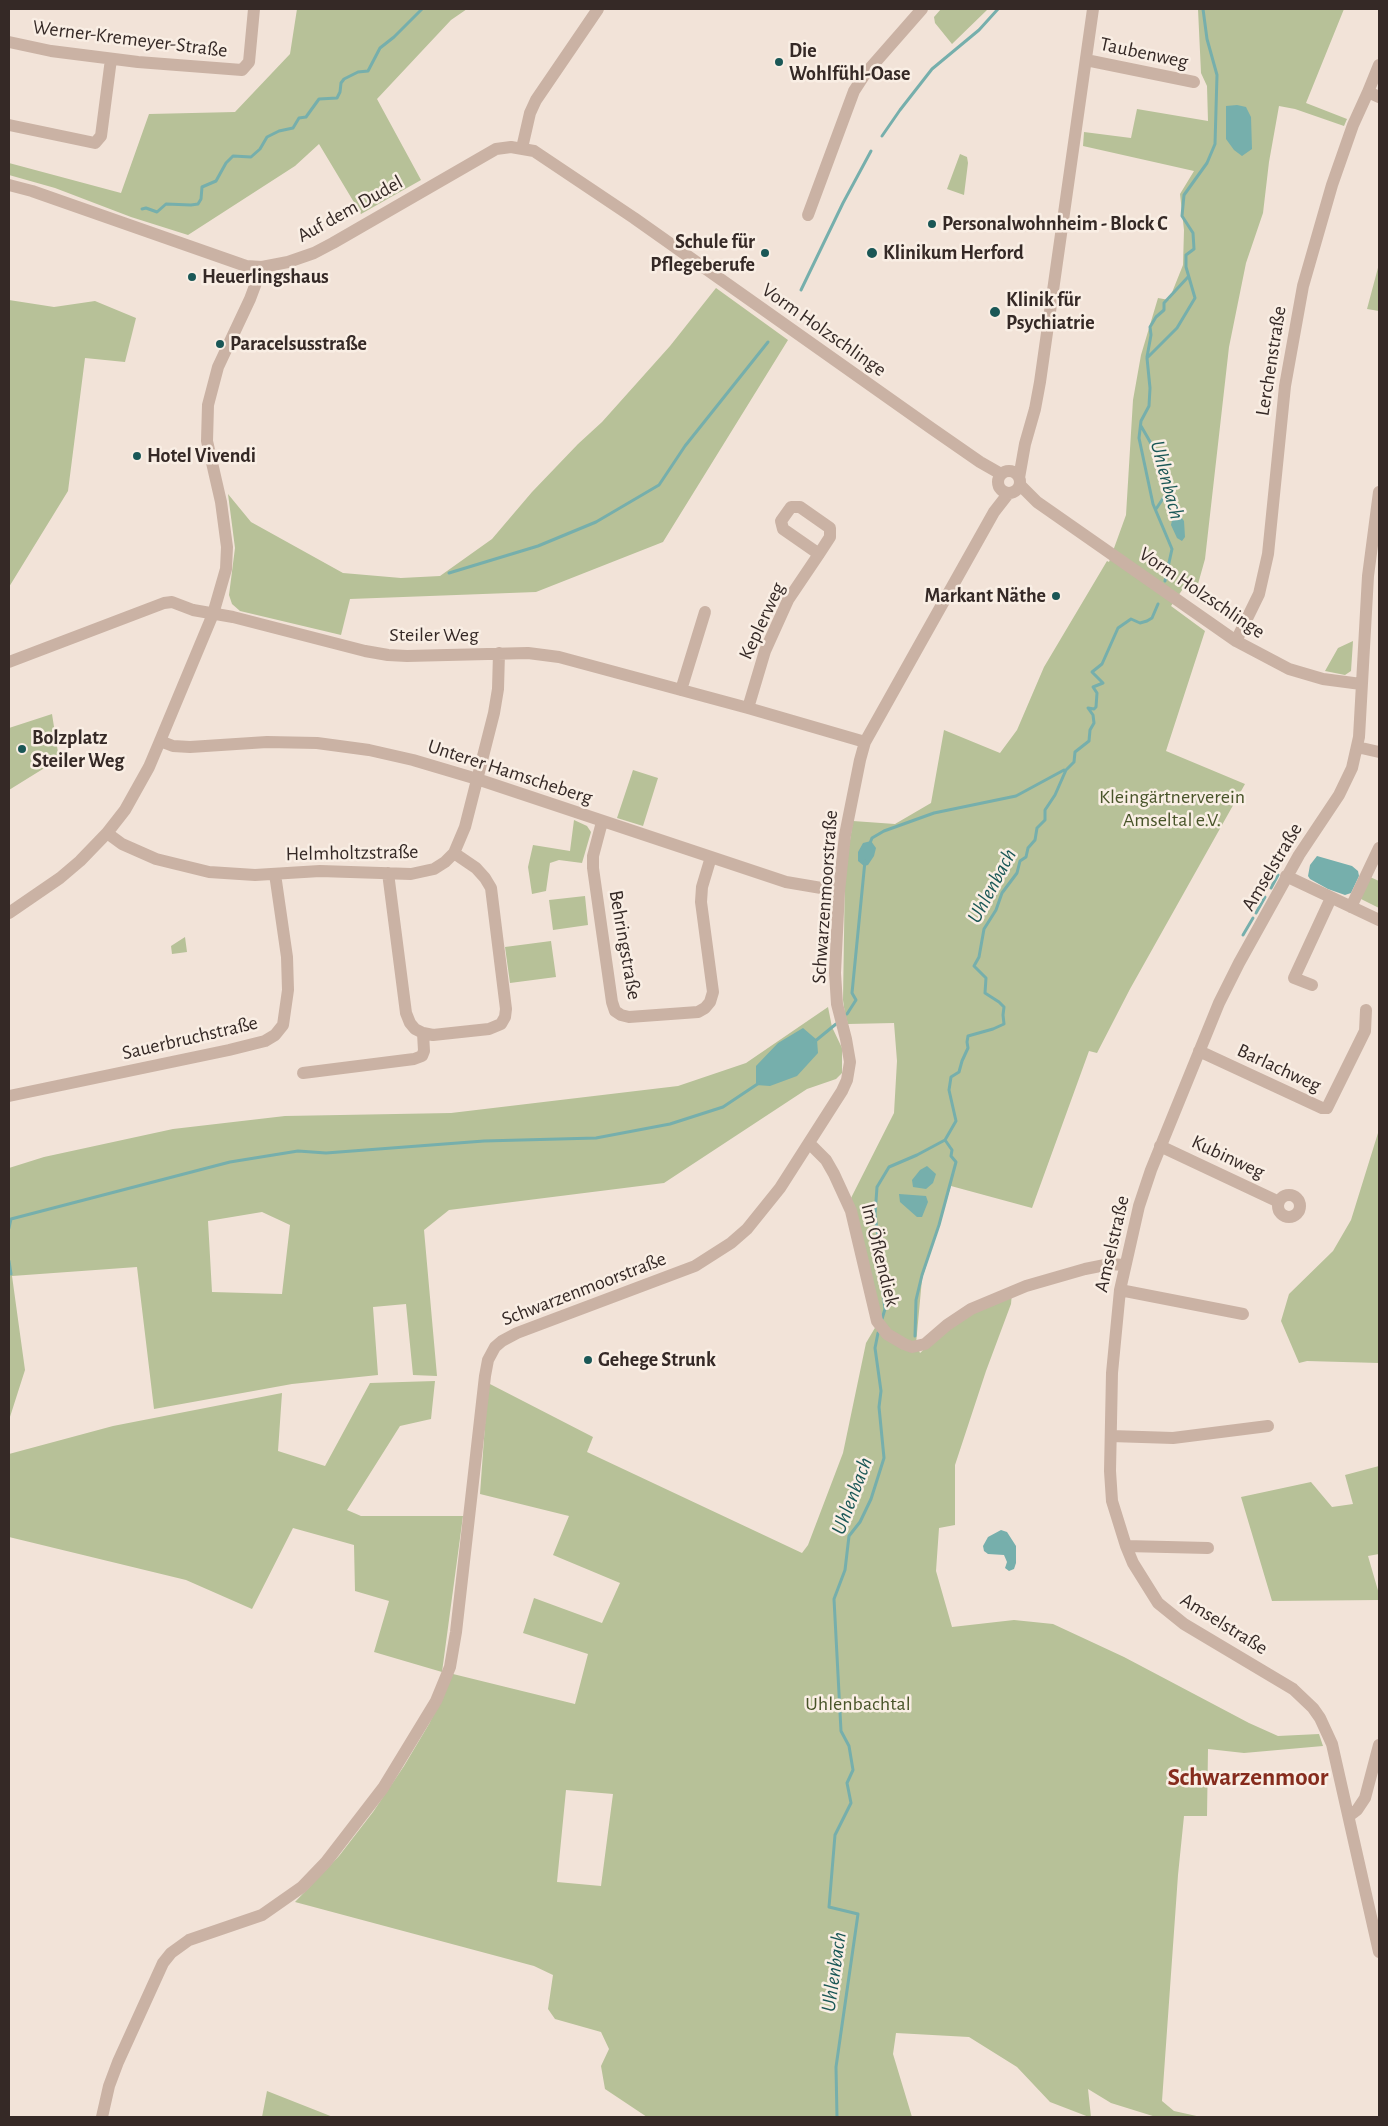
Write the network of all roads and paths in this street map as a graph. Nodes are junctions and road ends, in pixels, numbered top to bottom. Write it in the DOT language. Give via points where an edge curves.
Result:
graph roads {
  1 [pos="254,9"];
  2 [pos="598,9"];
  3 [pos="922,9"];
  4 [pos="1093,9"];
  5 [pos="10,47"];
  6 [pos="111,59"];
  7 [pos="1086,60"];
  8 [pos="1379,65"];
  9 [pos="1194,82"];
  10 [pos="1374,94"];
  11 [pos="9,125"];
  12 [pos="522,148"];
  13 [pos="9,185"];
  14 [pos="808,215"];
  15 [pos="262,268"];
  16 [pos="1009,484"];
  17 [pos="1379,492"];
  18 [pos="1376,532"];
  19 [pos="819,554"];
  20 [pos="705,612"];
  21 [pos="212,614"];
  22 [pos="1236,641"];
  23 [pos="499,653"];
  24 [pos="9,662"];
  25 [pos="1361,684"];
  26 [pos="681,690"];
  27 [pos="748,708"];
  28 [pos="160,741"];
  29 [pos="865,742"];
  30 [pos="1357,747"];
  31 [pos="1379,752"];
  32 [pos="477,779"];
  33 [pos="602,822"];
  34 [pos="107,833"];
  35 [pos="1379,848"];
  36 [pos="454,853"];
  37 [pos="710,857"];
  38 [pos="388,873"];
  39 [pos="276,874"];
  40 [pos="1286,876"];
  41 [pos="840,891"];
  42 [pos="1331,898"];
  43 [pos="1351,907"];
  44 [pos="9,913"];
  45 [pos="1379,920"];
  46 [pos="1312,985"];
  47 [pos="1366,1010"];
  48 [pos="423,1033"];
  49 [pos="1199,1051"];
  50 [pos="303,1073"];
  51 [pos="9,1096"];
  52 [pos="810,1144"];
  53 [pos="1160,1146"];
  54 [pos="1279,1202"];
  55 [pos="1124,1265"];
  56 [pos="1120,1290"];
  57 [pos="1243,1314"];
  58 [pos="1268,1426"];
  59 [pos="1111,1436"];
  60 [pos="1126,1546"];
  61 [pos="1208,1548"];
  62 [pos="1379,1745"];
  63 [pos="1349,1816"];
  64 [pos="1379,1952"];
  65 [pos="102,2117"];
  1 -- 6 [label="street, Werner-Kremeyer-Straße" via="250,62 242,70"];
  2 -- 12 [label="street" via="536,100"];
  3 -- 14 [label="street" via="854,91"];
  4 -- 7 [label="street, Schwarzenmoorstraße"];
  5 -- 6 [label="street, Werner-Kremeyer-Straße"];
  6 -- 11 [label="street" via="99,141 95,143"];
  7 -- 9 [label="street, Taubenweg"];
  7 -- 16 [label="street, Schwarzenmoorstraße" via="1040,382 1025,444"];
  8 -- 10 [label="street, Lerchenstraße"];
  10 -- 22 [label="street, Lerchenstraße" via="1353,124 1303,286 1284,386 1266,568"];
  12 -- 15 [label="street, Auf dem Dudel" via="496,150 320,250"];
  12 -- 16 [label="street, Vorm Holzschlinge" via="534,151 560,167"];
  13 -- 15 [label="street, Auf dem Dudel" via="246,266"];
  15 -- 21 [label="street" via="218,367 208,405 207,440 227,547 226,569"];
  16 -- 22 [label="street, Vorm Holzschlinge"];
  16 -- 29 [label="street, Schwarzenmoorstraße"];
  17 -- 18 [label="street, Amselstraße"];
  18 -- 25 [label="street, Amselstraße" via="1368,576"];
  19 -- 27 [label="street, Keplerweg" via="788,600 764,651"];
  20 -- 26 [label="street"];
  21 -- 23 [label="street, Steiler Weg" via="388,654"];
  21 -- 24 [label="street, Steiler Weg" via="172,602 164,603"];
  21 -- 28 [label="street"];
  22 -- 25 [label="street, Vorm Holzschlinge" via="1289,669 1323,680"];
  23 -- 26 [label="street, Steiler Weg" via="560,657"];
  23 -- 32 [label="street, Helmholtzstraße" via="494,713"];
  25 -- 30 [label="street, Amselstraße"];
  26 -- 27 [label="street, Steiler Weg"];
  27 -- 29 [label="street, Steiler Weg"];
  28 -- 32 [label="street, Unterer Hamscheberg" via="190,747 267,742 317,743 414,760"];
  28 -- 34 [label="street" via="133,795"];
  29 -- 41 [label="street, Schwarzenmoorstraße" via="850,805"];
  30 -- 31 [label="street"];
  30 -- 40 [label="street, Amselstraße" via="1343,789"];
  32 -- 33 [label="street, Unterer Hamscheberg"];
  32 -- 36 [label="street, Helmholtzstraße" via="465,827"];
  33 -- 37 [label="street, Unterer Hamscheberg"];
  33 -- 37 [label="street, Behringstraße" via="593,868 612,1002 615,1011 621,1015 698,1012 710,1002 713,992 701,902"];
  34 -- 39 [label="street, Helmholtzstraße" via="137,852 186,868 228,874"];
  34 -- 44 [label="street" via="60,878"];
  35 -- 43 [label="street"];
  36 -- 38 [label="street, Helmholtzstraße" via="434,869"];
  36 -- 48 [label="street" via="476,868 491,888 505,1017 501,1024 489,1029"];
  37 -- 41 [label="street, Unterer Hamscheberg" via="786,882"];
  38 -- 39 [label="street, Helmholtzstraße" via="320,871"];
  38 -- 48 [label="street" via="406,1014 415,1029"];
  39 -- 51 [label="street, Sauerbruchstraße" via="288,990 283,1025 275,1035 265,1041 229,1050"];
  40 -- 42 [label="street"];
  40 -- 49 [label="street, Amselstraße" via="1239,963"];
  41 -- 52 [label="street, Schwarzenmoorstraße" via="836,1004 849,1052 849,1067 842,1092"];
  42 -- 43 [label="street"];
  42 -- 46 [label="street" via="1294,978"];
  43 -- 45 [label="street"];
  47 -- 49 [label="street, Barlachweg" via="1365,1031 1327,1108"];
  48 -- 50 [label="street" via="424,1051 422,1056 414,1059"];
  49 -- 53 [label="street, Amselstraße"];
  52 -- 55 [label="street, Im Öfkendiek" via="826,1160 851,1211 877,1321 887,1334 904,1344 912,1347 925,1344 971,1309 1026,1286 1085,1269"];
  52 -- 65 [label="street, Schwarzenmoorstraße" via="762,1212 747,1229 717,1252 695,1266 517,1333 495,1347 485,1376 454,1647 450,1667 436,1701 383,1788 326,1862 302,1887 262,1915 189,1940 162,1963 118,2062"];
  53 -- 54 [label="street, Kubinweg"];
  53 -- 55 [label="street, Amselstraße" via="1139,1206"];
  55 -- 56 [label="street, Amselstraße"];
  56 -- 57 [label="street"];
  56 -- 59 [label="street, Amselstraße" via="1112,1373"];
  58 -- 59 [label="street" via="1172,1438"];
  59 -- 60 [label="street, Amselstraße" via="1112,1501"];
  60 -- 61 [label="street"];
  60 -- 63 [label="street, Amselstraße" via="1149,1590 1169,1613 1293,1689 1313,1708 1332,1744"];
  62 -- 63 [label="street" via="1365,1798"];
  63 -- 64 [label="street, Amselstraße"];
}
